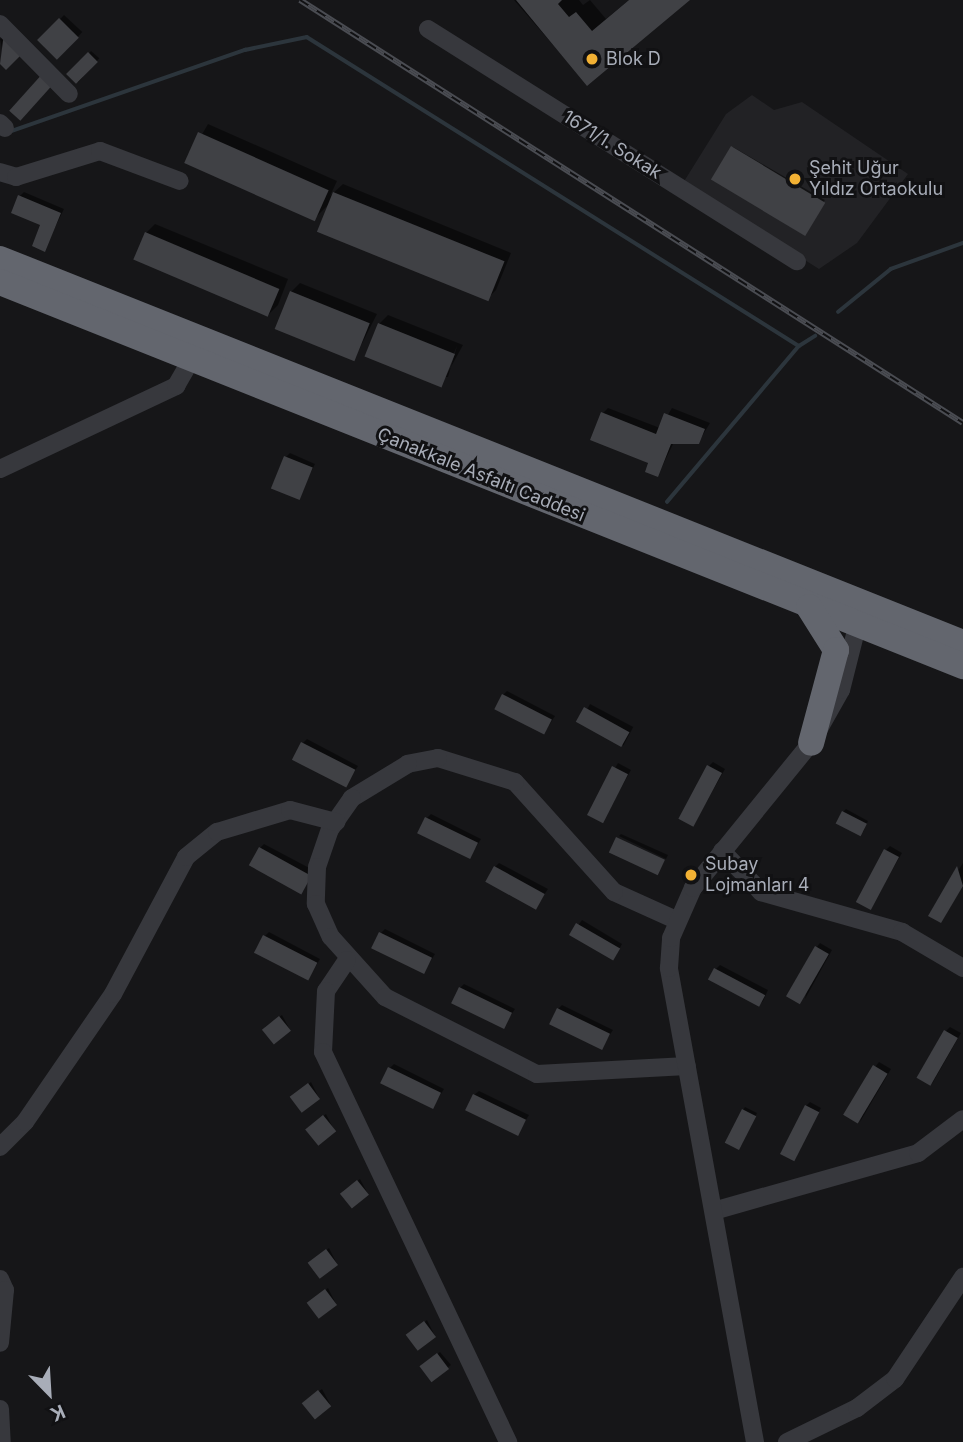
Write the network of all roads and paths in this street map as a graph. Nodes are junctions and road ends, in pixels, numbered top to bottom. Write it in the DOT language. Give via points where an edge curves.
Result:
graph roads {
  1 [pos="0,24"];
  2 [pos="428,29"];
  3 [pos="69,94"];
  4 [pos="0,172"];
  5 [pos="180,181"];
  6 [pos="0,251"];
  7 [pos="0,259"];
  8 [pos="797,261"];
  9 [pos="27,269"];
  10 [pos="0,282"];
  11 [pos="191,360"];
  12 [pos="0,469"];
  13 [pos="808,606"];
  14 [pos="860,614"];
  15 [pos="963,643"];
  16 [pos="963,666"];
  17 [pos="811,743"];
  18 [pos="335,822"];
  19 [pos="722,850"];
  20 [pos="676,920"];
  21 [pos="347,960"];
  22 [pos="963,968"];
  23 [pos="687,1066"];
  24 [pos="963,1119"];
  25 [pos="0,1147"];
  26 [pos="717,1210"];
  27 [pos="963,1277"];
  28 [pos="0,1279"];
  29 [pos="0,1343"];
  30 [pos="0,1409"];
  31 [pos="2,1442"];
  32 [pos="508,1442"];
  33 [pos="755,1442"];
  34 [pos="787,1442"];
  1 -- 3 [label="street"];
  2 -- 8 [label="street, 1671/1. Sokak"];
  4 -- 5 [label="street" via="16,177 100,150"];
  6 -- 9 [label="highway"];
  7 -- 9 [label="highway, Çanakkale Asfaltı Caddesi"];
  9 -- 14 [label="highway, Çanakkale Asfaltı Caddesi"];
  10 -- 11 [label="highway, Çanakkale Asfaltı Caddesi"];
  11 -- 12 [label="street" via="176,386"];
  11 -- 13 [label="highway, Çanakkale Asfaltı Caddesi"];
  13 -- 14 [label="highway, Çanakkale Asfaltı Caddesi"];
  13 -- 17 [label="highway" via="836,650"];
  14 -- 15 [label="highway, Çanakkale Asfaltı Caddesi"];
  14 -- 16 [label="highway, Çanakkale Asfaltı Caddesi"];
  14 -- 17 [label="street" via="841,690"];
  17 -- 19 [label="street"];
  18 -- 20 [label="street" via="352,798 408,764 438,758 472,766 515,782 614,892"];
  18 -- 21 [label="street" via="317,867 316,904"];
  18 -- 25 [label="street" via="290,810 217,832 186,857 113,994 26,1122"];
  19 -- 20 [label="street"];
  19 -- 22 [label="street" via="761,892 902,932"];
  20 -- 23 [label="street" via="669,968"];
  21 -- 23 [label="street" via="385,997 537,1074"];
  21 -- 32 [label="street" via="326,991 323,1052"];
  23 -- 26 [label="street"];
  24 -- 26 [label="street" via="918,1153"];
  26 -- 33 [label="street"];
  27 -- 34 [label="street" via="895,1379 857,1408"];
  28 -- 29 [label="street" via="5,1290"];
  30 -- 31 [label="street"];
}
